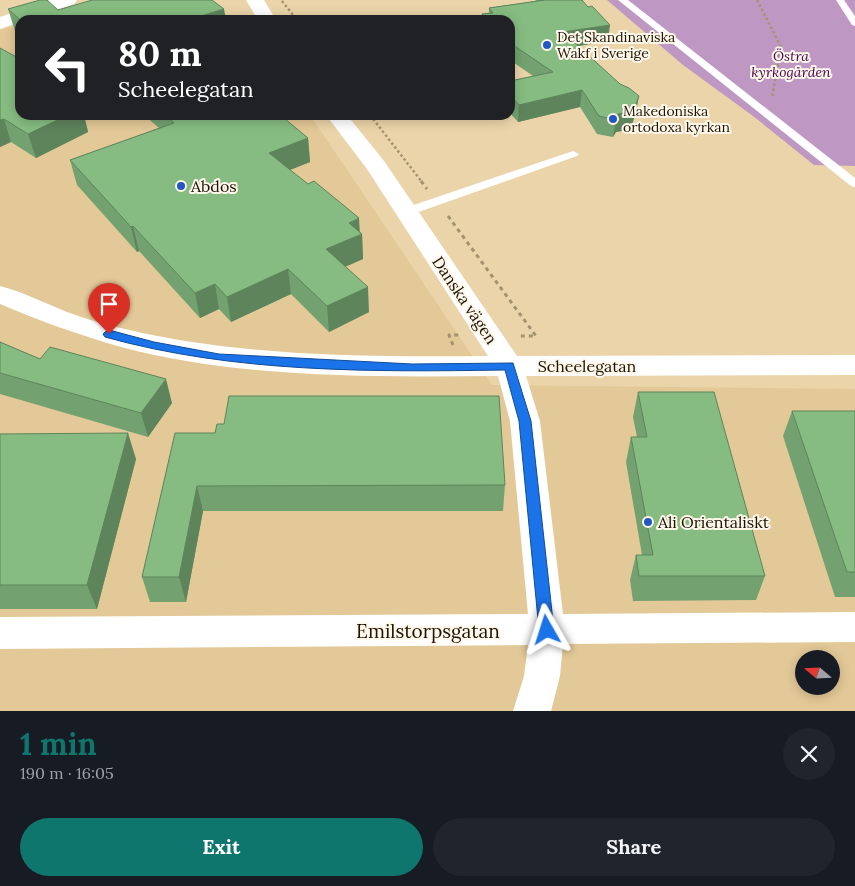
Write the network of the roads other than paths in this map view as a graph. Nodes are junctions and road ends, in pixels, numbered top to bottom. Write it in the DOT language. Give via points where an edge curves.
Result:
graph roads {
  1 [pos="68,0"];
  2 [pos="255,0"];
  3 [pos="622,0"];
  4 [pos="840,0"];
  5 [pos="24,15"];
  6 [pos="264,15"];
  7 [pos="15,18"];
  8 [pos="0,23"];
  9 [pos="855,23"];
  10 [pos="340,120"];
  11 [pos="573,154"];
  12 [pos="855,184"];
  13 [pos="406,212"];
  14 [pos="0,294"];
  15 [pos="855,365"];
  16 [pos="509,366"];
  17 [pos="855,627"];
  18 [pos="547,630"];
  19 [pos="0,633"];
  20 [pos="532,711"];
  1 -- 5 [label="street"];
  2 -- 6 [label="street"];
  3 -- 12 [label="lane"];
  4 -- 9 [label="lane"];
  7 -- 8 [label="street"];
  10 -- 13 [label="street, Danska vägen"];
  11 -- 13 [label="lane"];
  13 -- 16 [label="street, Danska vägen"];
  14 -- 16 [label="street, Scheelegatan" via="40,312 94,330 219,358 412,368"];
  15 -- 16 [label="street, Scheelegatan"];
  16 -- 18 [label="street, Danska vägen" via="525,421"];
  17 -- 18 [label="street, Emilstorpsgatan"];
  18 -- 19 [label="street, Emilstorpsgatan"];
  18 -- 20 [label="street, Danska vägen" via="542,676"];
}
